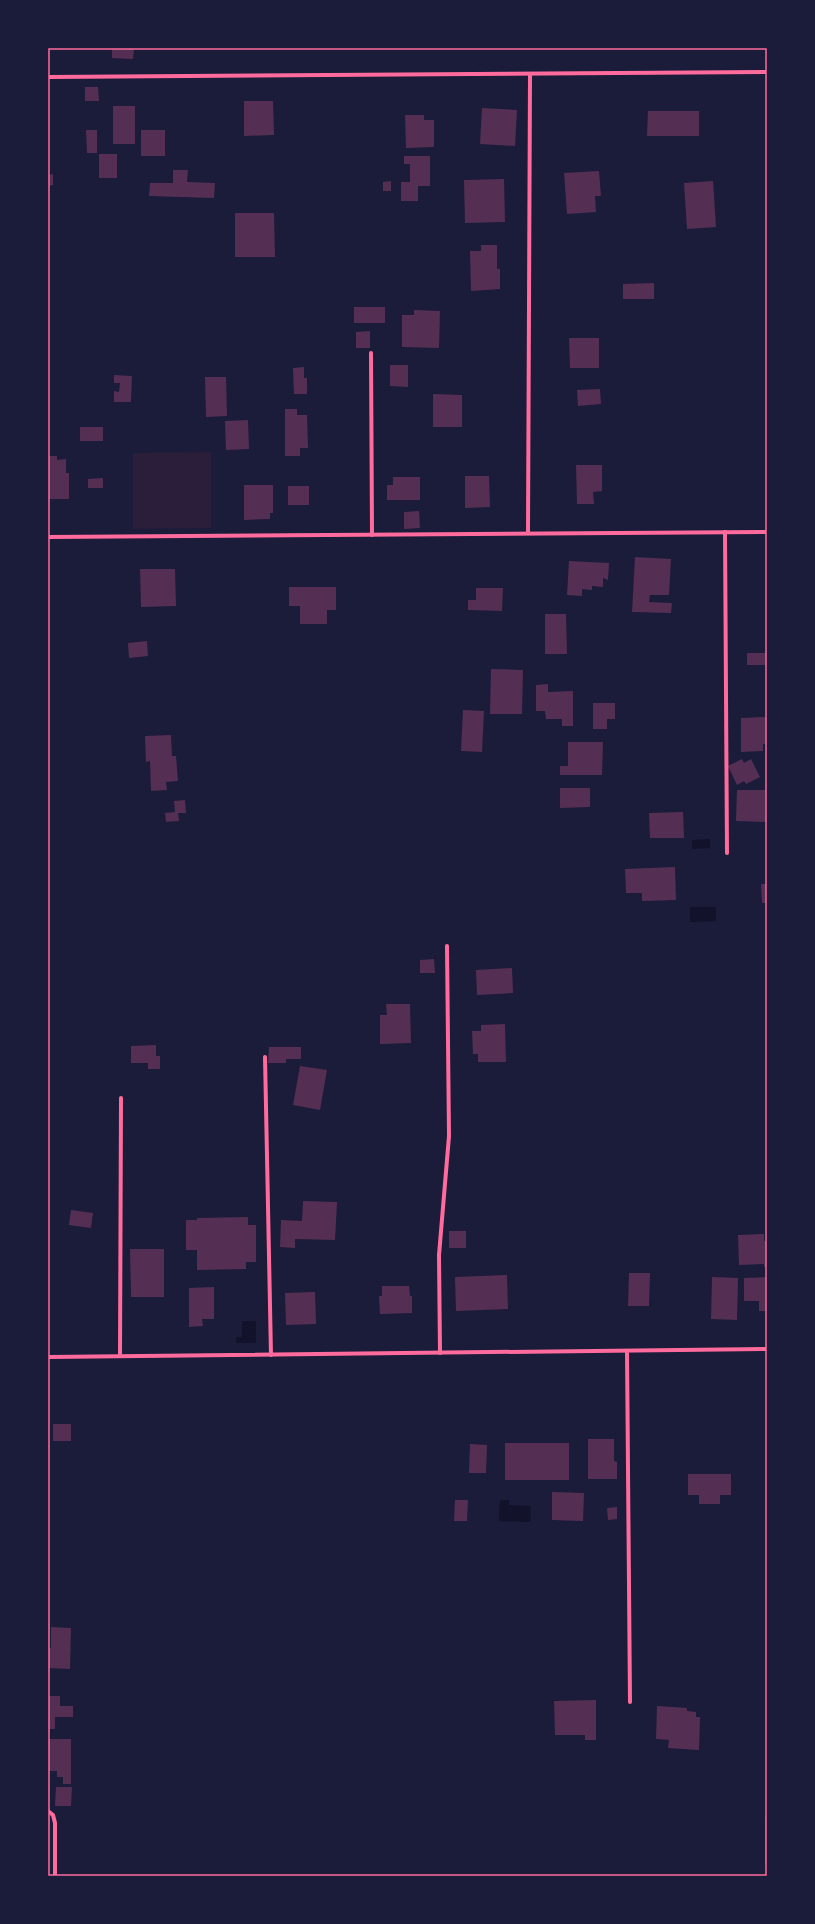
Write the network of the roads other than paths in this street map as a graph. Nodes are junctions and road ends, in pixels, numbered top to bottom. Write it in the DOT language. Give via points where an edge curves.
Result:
graph roads {
  1 [pos="767,72"];
  2 [pos="530,74"];
  3 [pos="48,77"];
  4 [pos="371,353"];
  5 [pos="725,532"];
  6 [pos="767,532"];
  7 [pos="528,533"];
  8 [pos="372,535"];
  9 [pos="48,537"];
  10 [pos="726,853"];
  11 [pos="447,946"];
  12 [pos="265,1057"];
  13 [pos="121,1098"];
  14 [pos="767,1349"];
  15 [pos="627,1350"];
  16 [pos="440,1353"];
  17 [pos="271,1354"];
  18 [pos="120,1356"];
  19 [pos="48,1357"];
  20 [pos="630,1702"];
  21 [pos="48,1811"];
  22 [pos="55,1876"];
  1 -- 2 [label="street"];
  2 -- 3 [label="street"];
  2 -- 7 [label="street"];
  4 -- 8 [label="street"];
  5 -- 6 [label="street"];
  5 -- 7 [label="street"];
  5 -- 10 [label="street"];
  7 -- 8 [label="street"];
  8 -- 9 [label="street"];
  11 -- 16 [label="street" via="449,1136 440,1255"];
  12 -- 17 [label="street"];
  13 -- 18 [label="street"];
  14 -- 15 [label="street"];
  15 -- 16 [label="street"];
  15 -- 20 [label="street"];
  16 -- 17 [label="street"];
  17 -- 18 [label="street"];
  18 -- 19 [label="street"];
  21 -- 22 [label="street" via="53,1815 55,1823"];
}
